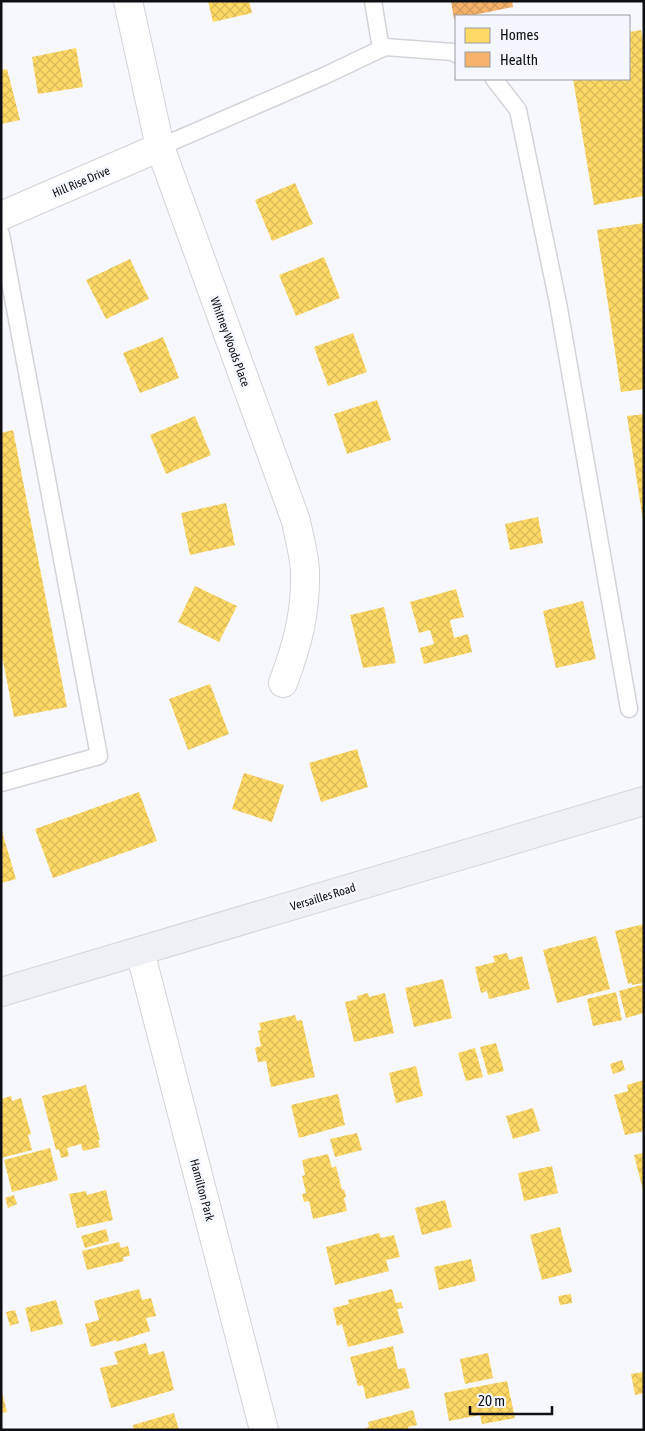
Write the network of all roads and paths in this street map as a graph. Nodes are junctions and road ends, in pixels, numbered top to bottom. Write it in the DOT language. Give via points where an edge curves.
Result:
graph roads {
  1 [pos="128,1"];
  2 [pos="373,1"];
  3 [pos="381,49"];
  4 [pos="455,53"];
  5 [pos="495,80"];
  6 [pos="160,147"];
  7 [pos="1,216"];
  8 [pos="1,234"];
  9 [pos="283,683"];
  10 [pos="629,709"];
  11 [pos="1,783"];
  12 [pos="644,800"];
  13 [pos="140,951"];
  14 [pos="1,992"];
  15 [pos="264,1430"];
  1 -- 6 [label="street, Whitney Woods Place"];
  2 -- 3 [label="lane"];
  3 -- 4 [label="lane"];
  3 -- 6 [label="lane"];
  5 -- 10 [label="lane" via="518,110 558,303"];
  6 -- 7 [label="street, Hill Rise Drive"];
  6 -- 9 [label="street, Whitney Woods Place" via="296,521 304,568 304,609"];
  8 -- 11 [label="lane" via="99,756"];
  12 -- 13 [label="main road, Versailles Road"];
  13 -- 14 [label="main road, Versailles Road"];
  13 -- 15 [label="street, Hamilton Park"];
}
